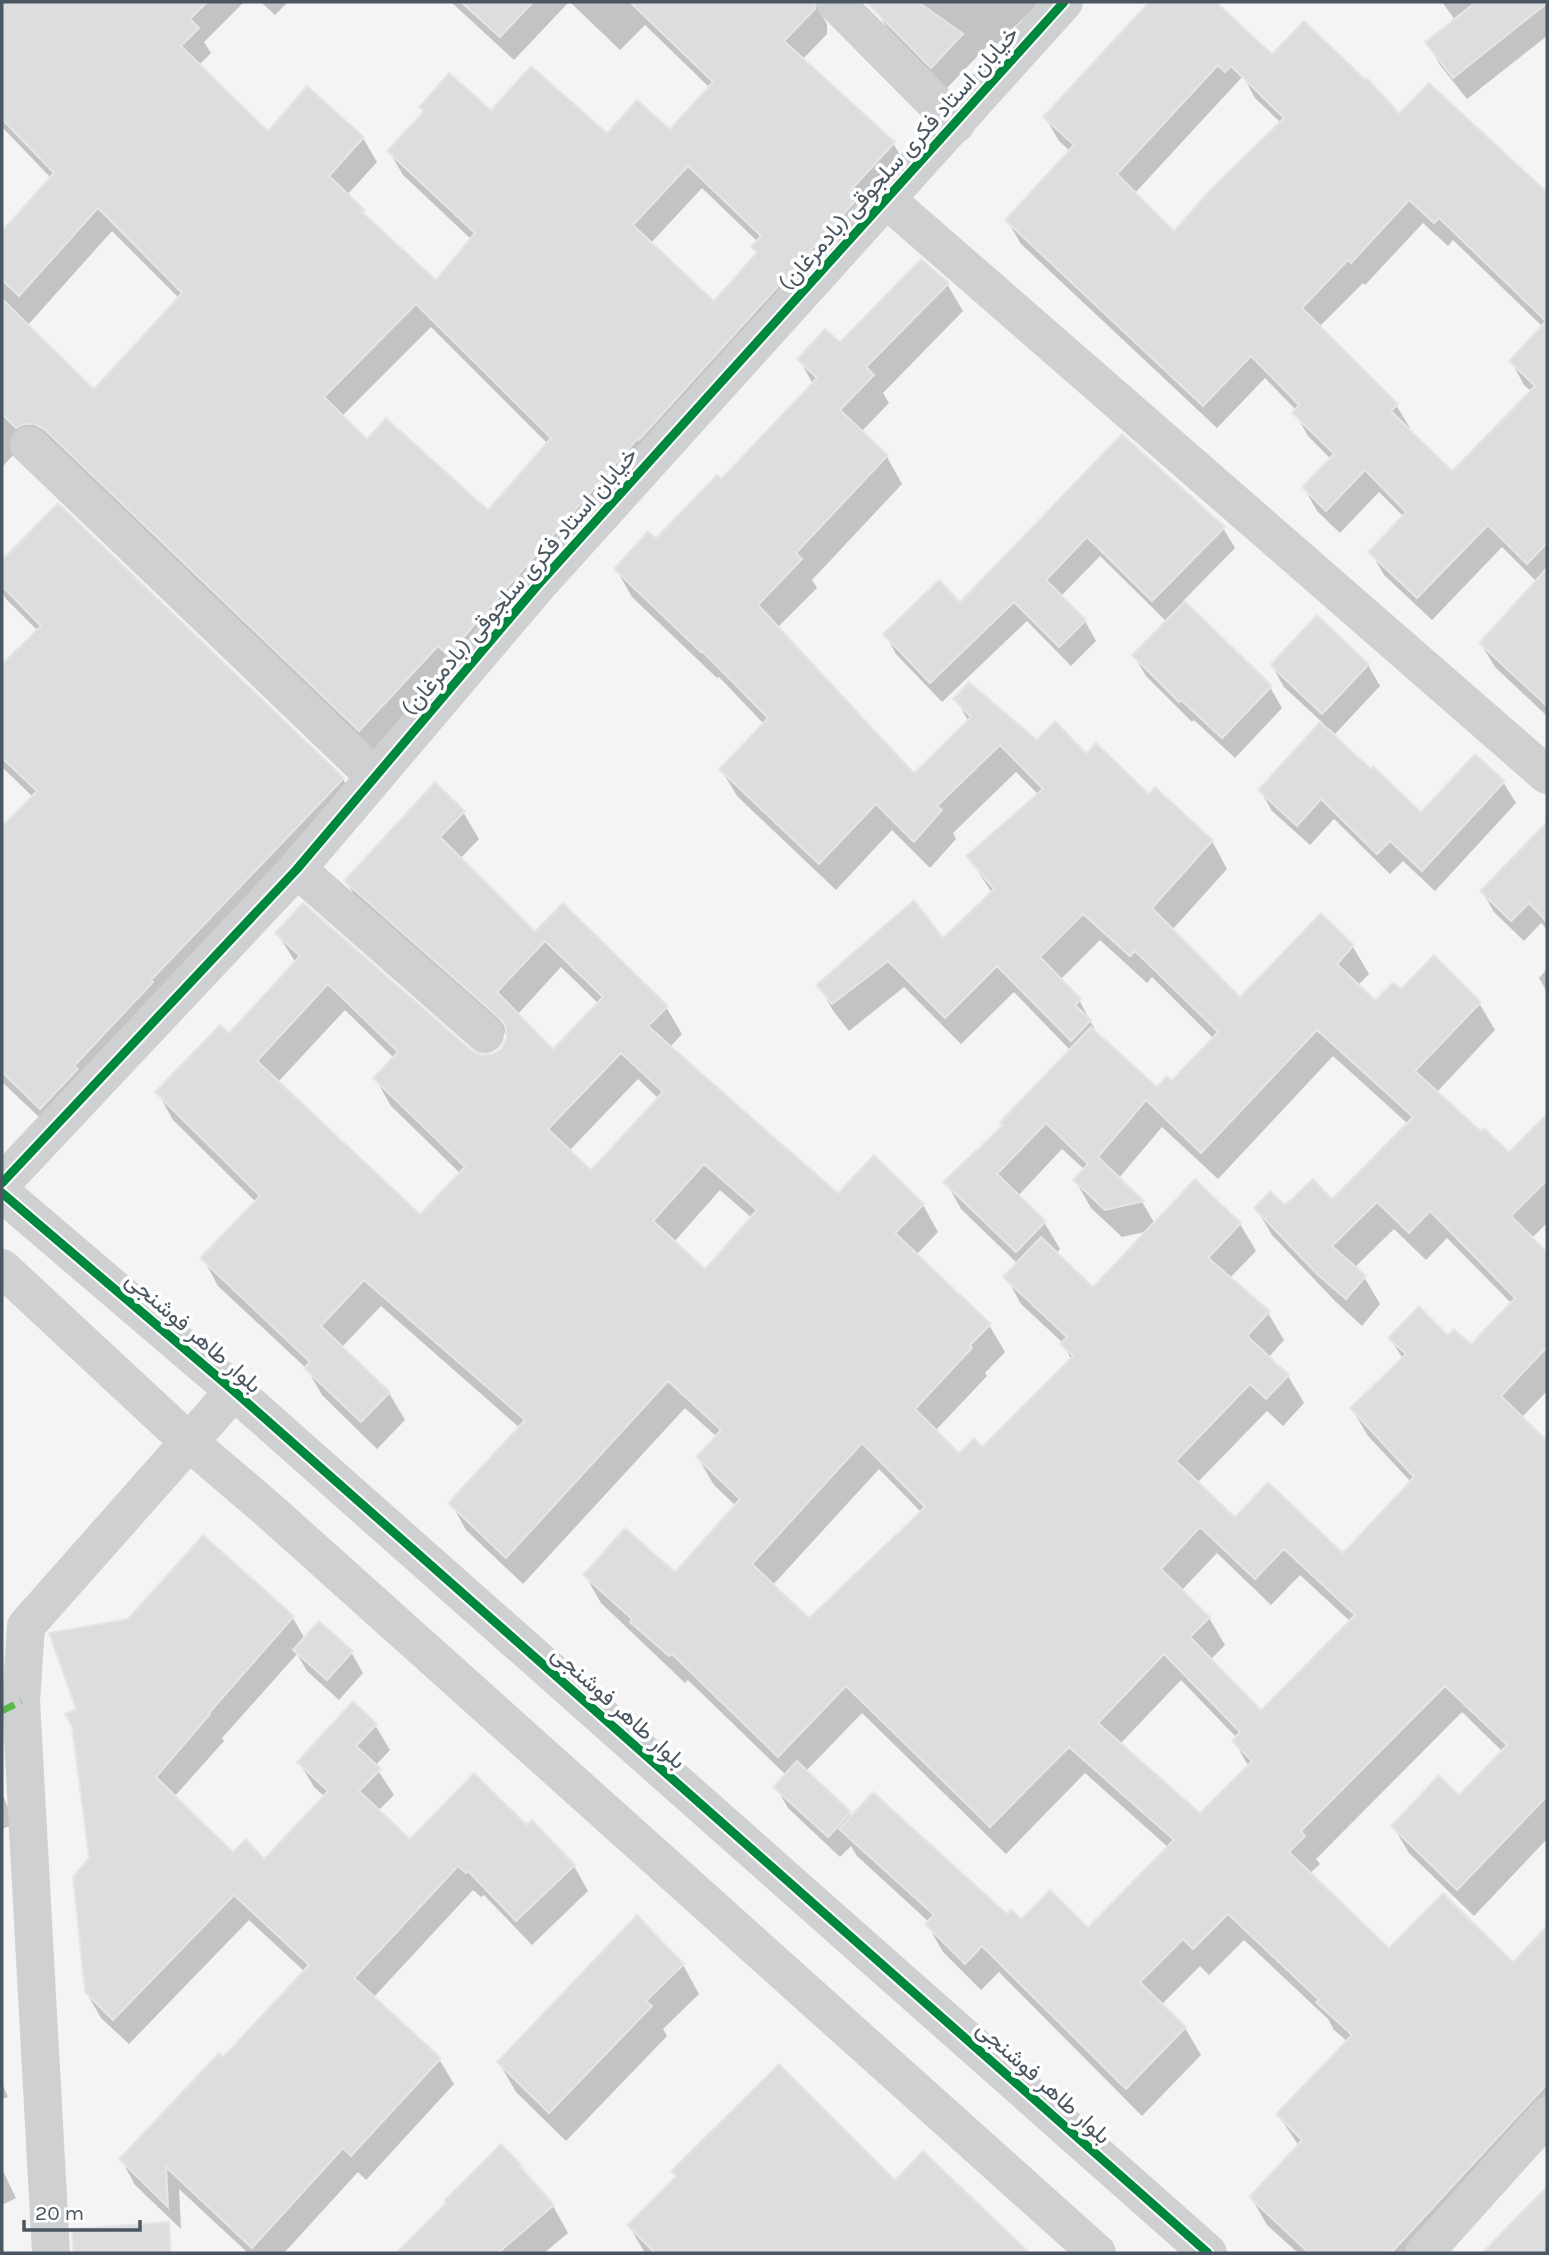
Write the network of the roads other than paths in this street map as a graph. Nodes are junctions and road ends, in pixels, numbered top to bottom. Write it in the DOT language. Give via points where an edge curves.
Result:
graph roads {
  1 [pos="835,2"];
  2 [pos="1064,2"];
  3 [pos="956,124"];
  4 [pos="886,198"];
  5 [pos="29,445"];
  6 [pos="1547,775"];
  7 [pos="374,776"];
  8 [pos="297,869"];
  9 [pos="485,1034"];
  10 [pos="2,1184"];
  11 [pos="2,1193"];
  12 [pos="2,1268"];
  13 [pos="234,1391"];
  14 [pos="188,1441"];
  15 [pos="11,1706"];
  16 [pos="1547,2116"];
  17 [pos="51,2253"];
  18 [pos="1097,2253"];
  19 [pos="1208,2253"];
  20 [pos="1424,2253"];
  1 -- 3 [label="street"];
  2 -- 3 [label="street, خیابان استاد فکری سلجوقی (بادمرغان)"];
  3 -- 4 [label="street, خیابان استاد فکری سلجوقی (بادمرغان)"];
  4 -- 6 [label="street"];
  4 -- 7 [label="street, خیابان استاد فکری سلجوقی (بادمرغان)" via="537,586"];
  5 -- 7 [label="street"];
  7 -- 8 [label="street, خیابان استاد فکری سلجوقی (بادمرغان)"];
  8 -- 9 [label="street"];
  8 -- 10 [label="street, خیابان استاد فکری سلجوقی (بادمرغان)"];
  11 -- 13 [label="street, بلوار طاهر فوشنجی"];
  12 -- 14 [label="street"];
  13 -- 14 [label="street"];
  13 -- 19 [label="street, بلوار طاهر فوشنجی"];
  14 -- 15 [label="street" via="26,1626"];
  14 -- 18 [label="street"];
  15 -- 17 [label="street"];
  16 -- 20 [label="street"];
}
